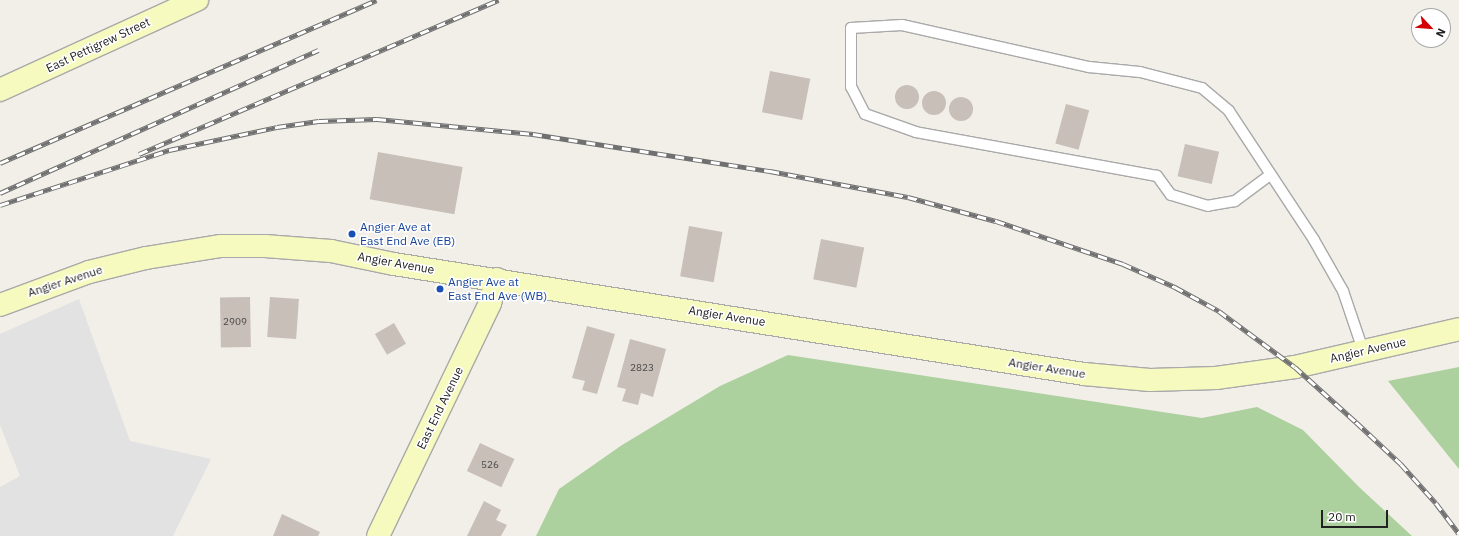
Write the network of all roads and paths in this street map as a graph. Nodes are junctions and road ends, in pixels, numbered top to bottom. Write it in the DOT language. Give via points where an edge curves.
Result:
graph roads {
  1 [pos="197,0"];
  2 [pos="0,90"];
  3 [pos="1270,175"];
  4 [pos="497,279"];
  5 [pos="0,305"];
  6 [pos="1459,329"];
  7 [pos="1364,350"];
  8 [pos="378,536"];
  1 -- 2 [label="main road, East Pettigrew Street"];
  3 -- 3 [label="lane" via="1235,201 1208,206 1171,195 1157,176 916,132 865,114 850,87 851,28 902,25 1089,67 1140,72 1202,88 1229,111"];
  3 -- 7 [label="lane" via="1314,240 1344,291"];
  4 -- 5 [label="main road, Angier Avenue" via="394,264 331,251 221,246 173,252 89,272"];
  4 -- 7 [label="main road, Angier Avenue" via="1084,374 1150,380 1216,378 1295,367"];
  4 -- 8 [label="main road, East End Avenue" via="490,303"];
  6 -- 7 [label="main road, Angier Avenue"];
}
